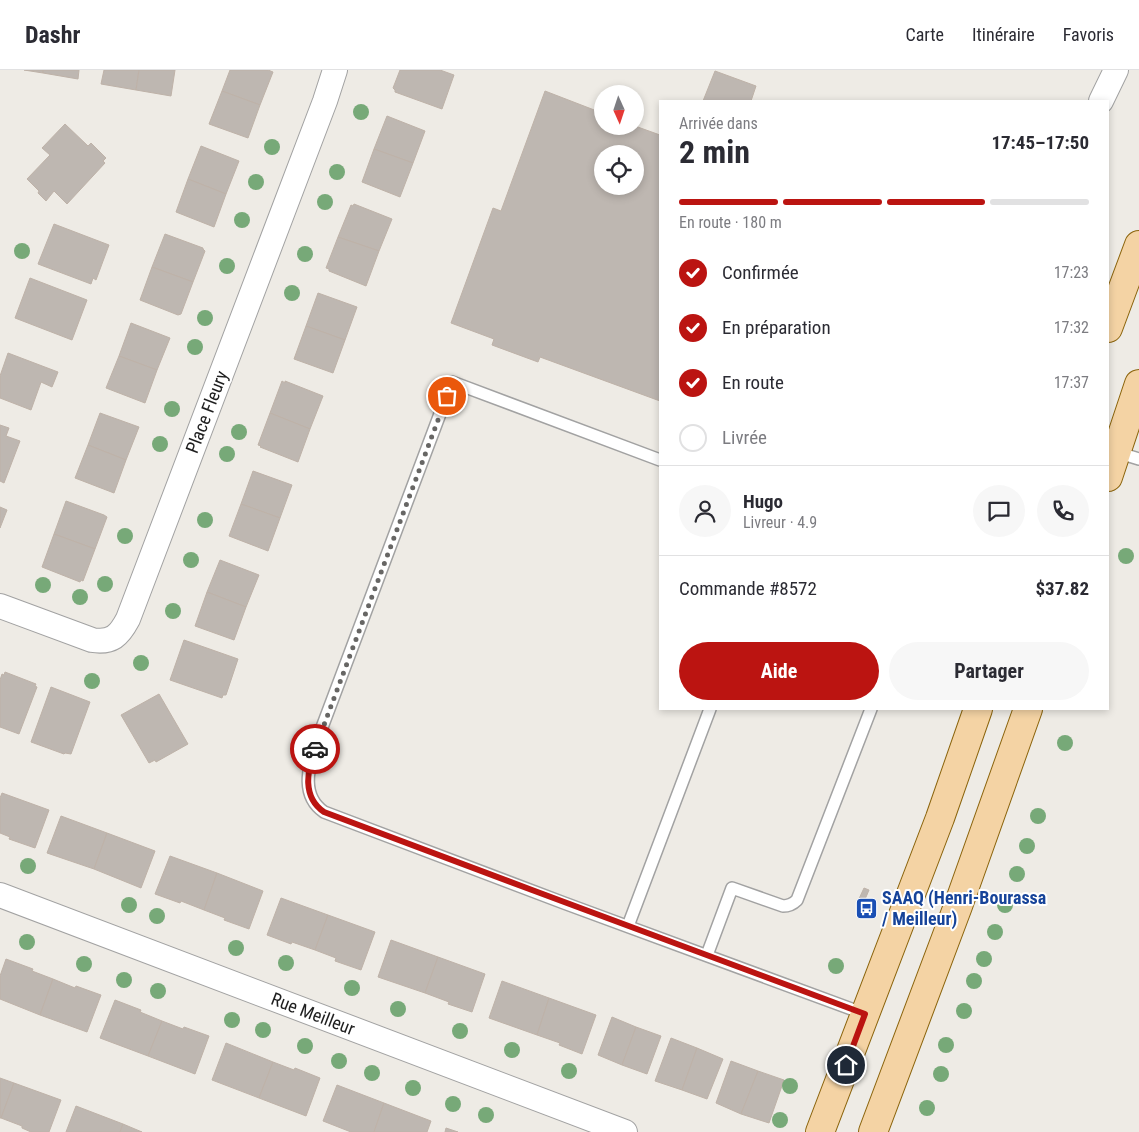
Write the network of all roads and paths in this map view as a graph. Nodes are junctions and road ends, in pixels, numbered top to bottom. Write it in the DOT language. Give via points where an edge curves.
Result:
graph roads {
  1 [pos="335,70"];
  2 [pos="1116,70"];
  3 [pos="1101,100"];
  4 [pos="1139,245"];
  5 [pos="1110,313"];
  6 [pos="1139,384"];
  7 [pos="1132,419"];
  8 [pos="659,460"];
  9 [pos="1121,463"];
  10 [pos="0,606"];
  11 [pos="710,710"];
  12 [pos="871,710"];
  13 [pos="978,710"];
  14 [pos="1028,710"];
  15 [pos="0,896"];
  16 [pos="628,926"];
  17 [pos="707,956"];
  18 [pos="865,1014"];
  19 [pos="625,1132"];
  20 [pos="820,1132"];
  21 [pos="873,1132"];
  1 -- 10 [label="street, Place Fleury" via="124,626 110,640 92,640"];
  2 -- 3 [label="street"];
  4 -- 5 [label="main road"];
  6 -- 7 [label="main road"];
  7 -- 9 [label="main road"];
  8 -- 16 [label="lane" via="452,382 316,746 308,780 314,801 324,812"];
  11 -- 16 [label="lane"];
  12 -- 17 [label="lane" via="797,900 783,906 732,888"];
  13 -- 18 [label="main road"];
  14 -- 21 [label="main road"];
  15 -- 19 [label="street, Rue Meilleur"];
  16 -- 17 [label="lane"];
  17 -- 18 [label="lane"];
  18 -- 20 [label="main road"];
}
